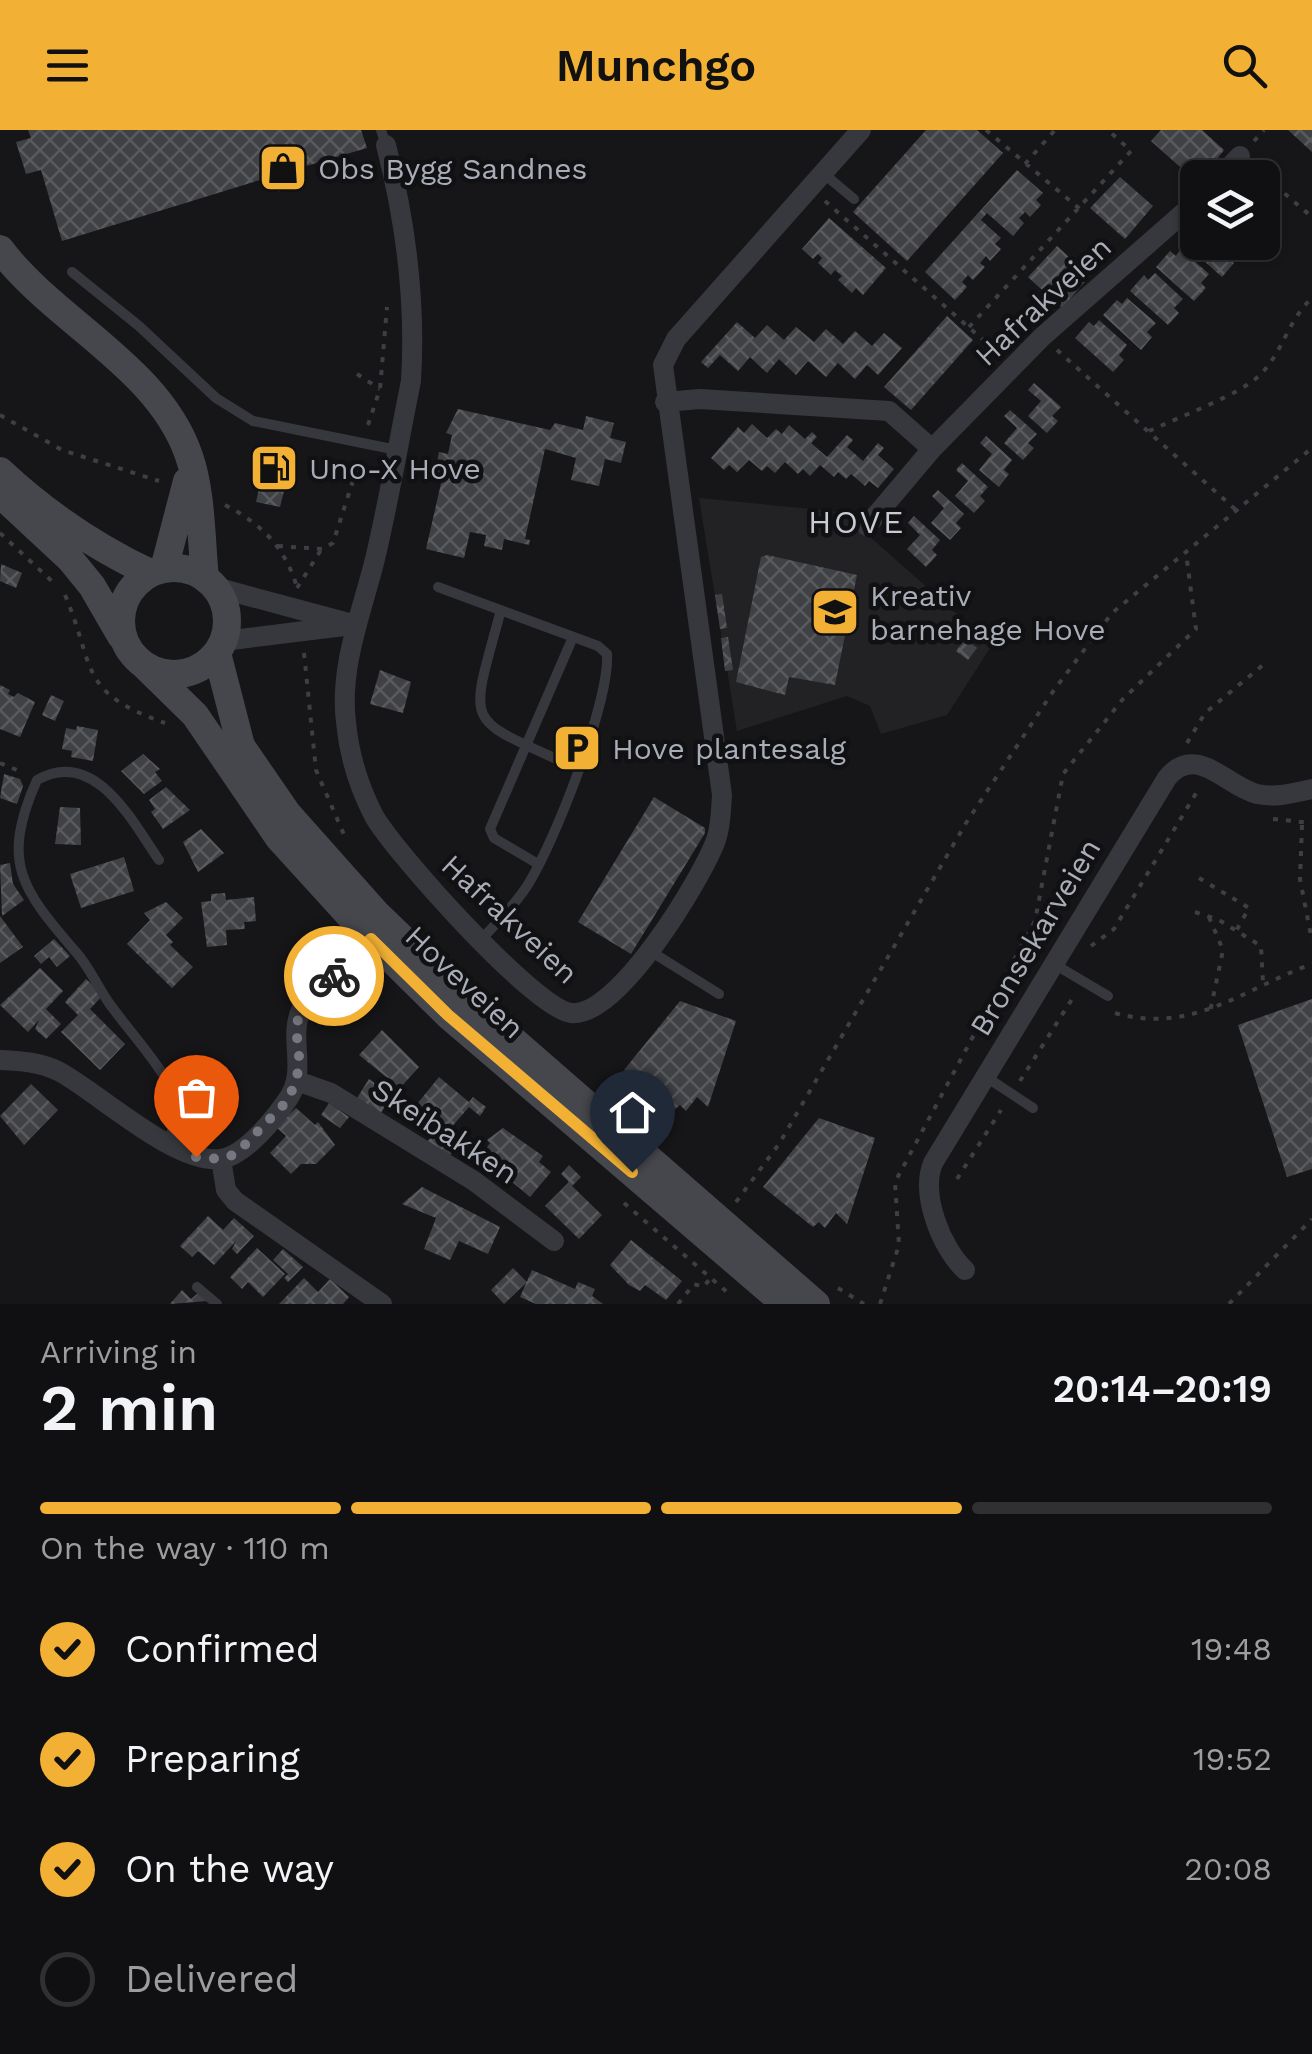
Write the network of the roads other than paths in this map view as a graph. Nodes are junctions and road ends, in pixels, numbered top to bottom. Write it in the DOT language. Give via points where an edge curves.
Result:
graph roads {
  1 [pos="861,130"];
  2 [pos="383,138"];
  3 [pos="1240,156"];
  4 [pos="1236,160"];
  5 [pos="815,181"];
  6 [pos="854,199"];
  7 [pos="1180,216"];
  8 [pos="0,249"];
  9 [pos="72,272"];
  10 [pos="664,402"];
  11 [pos="932,449"];
  12 [pos="397,450"];
  13 [pos="192,466"];
  14 [pos="0,471"];
  15 [pos="0,494"];
  16 [pos="867,526"];
  17 [pos="157,571"];
  18 [pos="210,583"];
  19 [pos="438,587"];
  20 [pos="500,610"];
  21 [pos="356,625"];
  22 [pos="573,636"];
  23 [pos="125,642"];
  24 [pos="220,647"];
  25 [pos="146,666"];
  26 [pos="524,744"];
  27 [pos="576,768"];
  28 [pos="1312,789"];
  29 [pos="159,860"];
  30 [pos="538,864"];
  31 [pos="371,939"];
  32 [pos="482,939"];
  33 [pos="650,951"];
  34 [pos="1061,968"];
  35 [pos="719,994"];
  36 [pos="1105,1001"];
  37 [pos="0,1060"];
  38 [pos="986,1078"];
  39 [pos="297,1081"];
  40 [pos="1033,1108"];
  41 [pos="167,1142"];
  42 [pos="220,1159"];
  43 [pos="554,1241"];
  44 [pos="966,1270"];
  45 [pos="196,1287"];
  46 [pos="217,1304"];
  47 [pos="382,1304"];
  48 [pos="785,1304"];
  49 [pos="816,1304"];
  1 -- 5 [label="street, Hafrakveien"];
  2 -- 12 [label="street, Hafrakveien" via="408,250 414,328"];
  3 -- 4 [label="street"];
  5 -- 6 [label="lane"];
  5 -- 10 [label="street, Hafrakveien" via="676,338 663,365"];
  7 -- 11 [label="street, Hafrakveien" via="1042,338"];
  8 -- 13 [label="main road" via="25,282 150,392 175,425"];
  9 -- 12 [label="lane" via="216,398 253,421"];
  10 -- 11 [label="street" via="889,411"];
  10 -- 33 [label="street, Hafrakveien" via="722,795 717,838"];
  11 -- 16 [label="street, Hafrakveien"];
  12 -- 21 [label="street, Hafrakveien"];
  13 -- 17 [label="main road"];
  13 -- 18 [label="main road"];
  14 -- 17 [label="main road" via="97,548"];
  15 -- 23 [label="main road" via="70,559"];
  17 -- 18 [label="main road" via="179,568"];
  17 -- 23 [label="main road" via="138,582 122,610"];
  18 -- 21 [label="street"];
  18 -- 24 [label="main road" via="226,613"];
  19 -- 20 [label="lane"];
  20 -- 22 [label="lane"];
  20 -- 26 [label="lane" via="477,707 490,728"];
  21 -- 24 [label="street"];
  21 -- 32 [label="street, Hafrakveien" via="345,720 362,792 426,884"];
  22 -- 26 [label="lane"];
  22 -- 27 [label="lane" via="598,646 608,664"];
  23 -- 25 [label="main road"];
  24 -- 25 [label="main road" via="193,671"];
  24 -- 49 [label="main road, Hoveveien" via="241,746 287,813 376,913"];
  25 -- 31 [label="main road, Hoveveien" via="195,714 279,838"];
  26 -- 27 [label="lane"];
  26 -- 30 [label="lane" via="490,829"];
  27 -- 30 [label="lane"];
  28 -- 34 [label="street, Bronsekarveien" via="1285,796 1253,793 1214,769 1182,765 1167,778"];
  29 -- 41 [label="lane" via="100,782 66,773 37,780 19,834 18,871 27,894 79,954 173,1086 182,1111"];
  30 -- 32 [label="lane"];
  31 -- 39 [label="street" via="300,1012"];
  31 -- 48 [label="main road, Hoveveien" via="448,1015"];
  32 -- 33 [label="street, Hafrakveien" via="532,990 571,1013 606,1003"];
  33 -- 35 [label="lane"];
  34 -- 36 [label="lane"];
  34 -- 38 [label="street, Bronsekarveien"];
  37 -- 41 [label="street" via="57,1071"];
  38 -- 40 [label="lane"];
  38 -- 44 [label="street, Bronsekarveien" via="929,1172 946,1248"];
  39 -- 42 [label="street" via="251,1140"];
  39 -- 43 [label="street, Skeibakken" via="331,1093 474,1181"];
  41 -- 42 [label="street" via="196,1157"];
  42 -- 47 [label="street" via="235,1201"];
  45 -- 46 [label="lane"];
}
